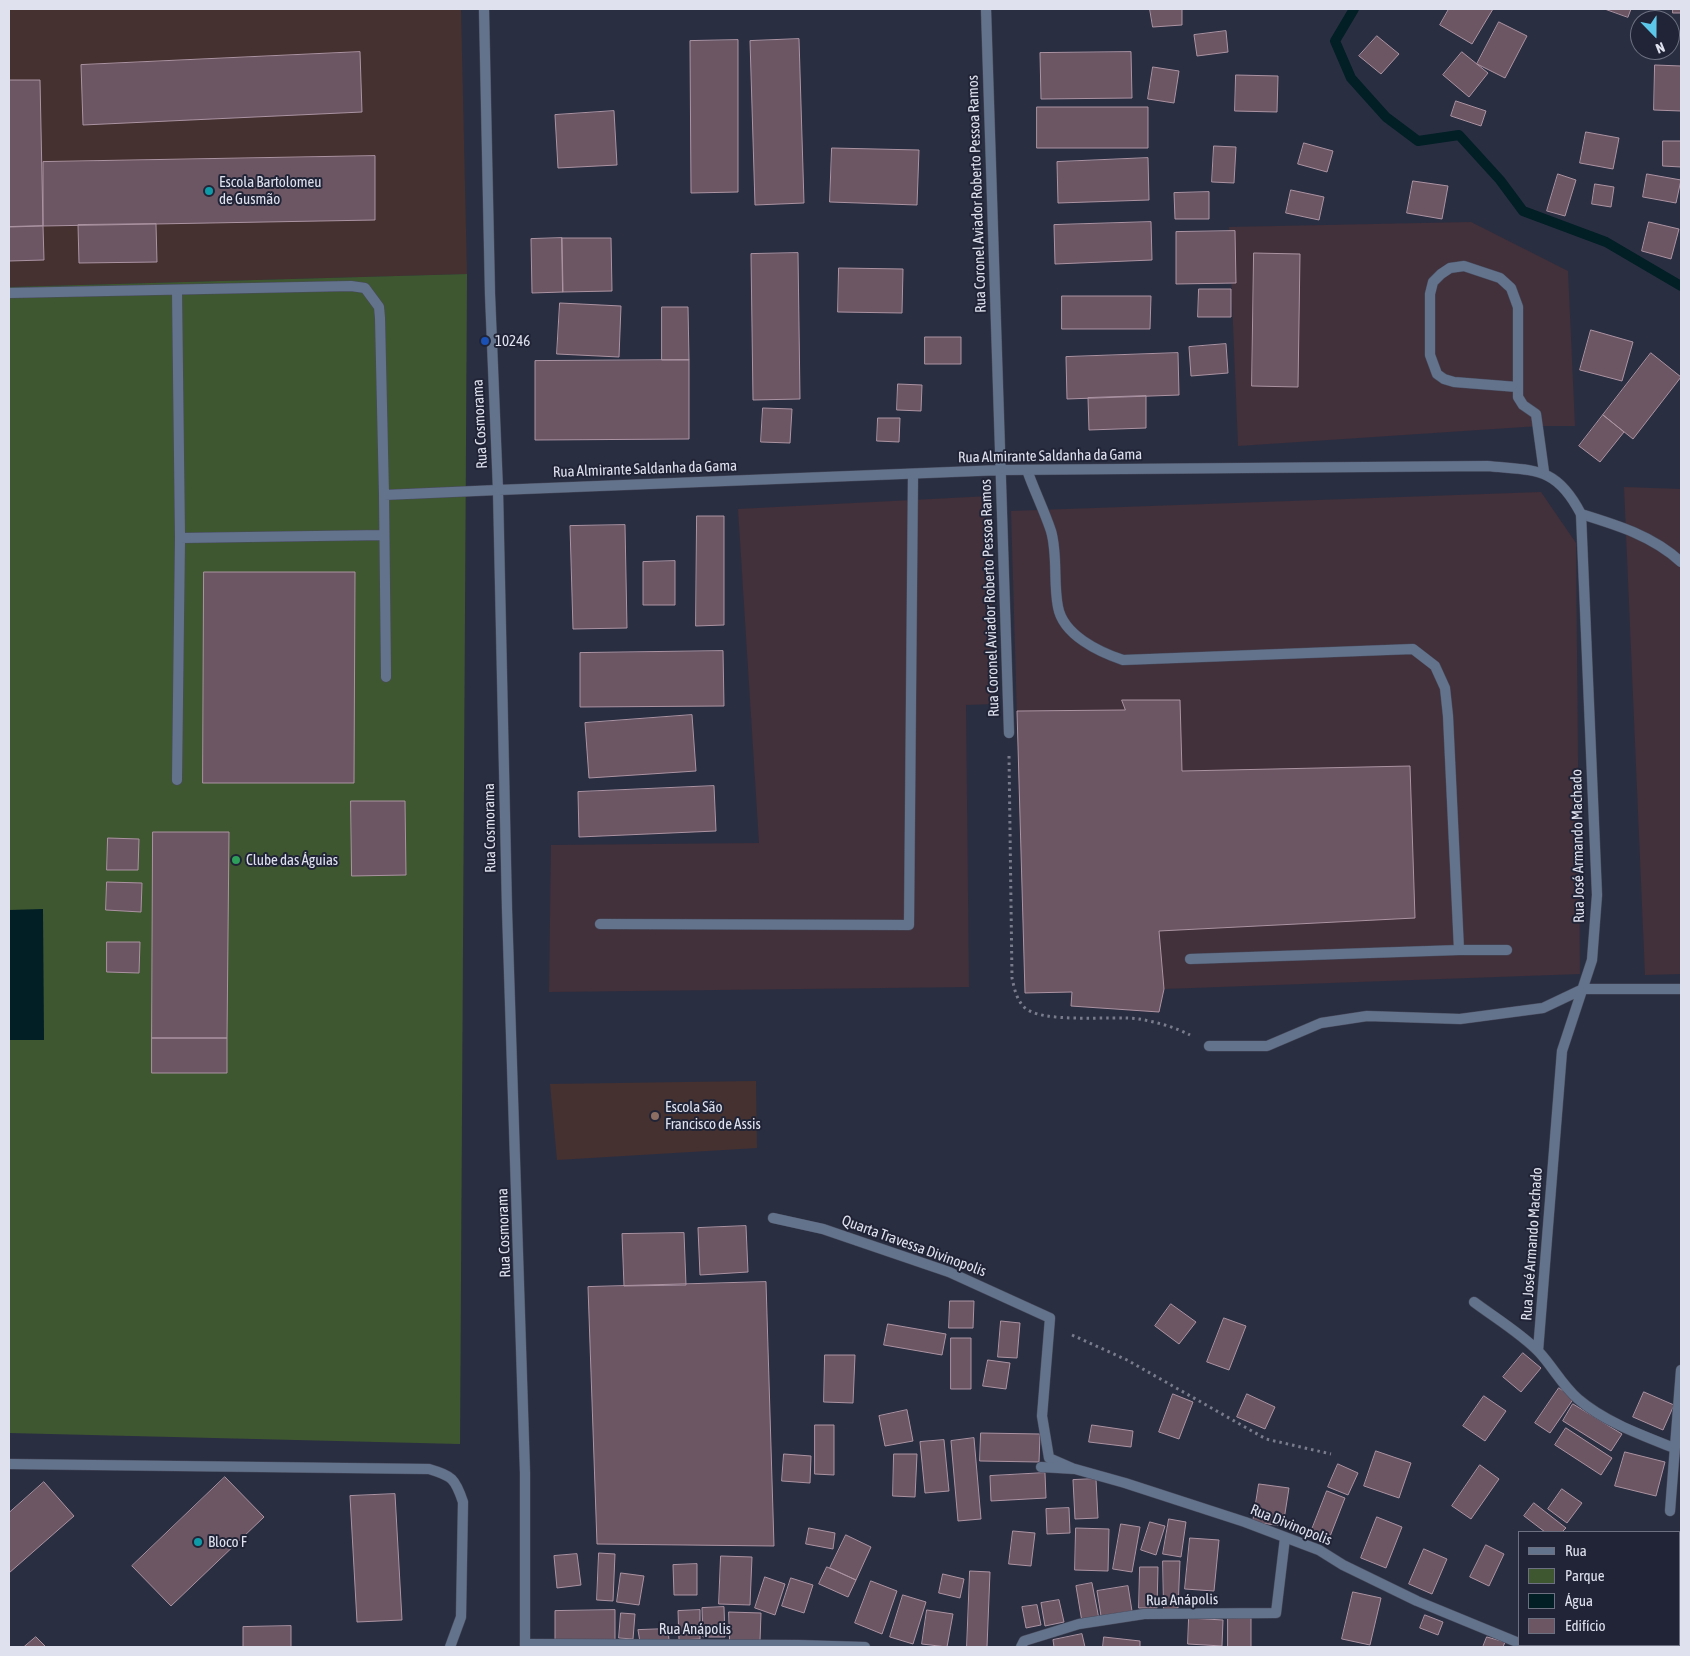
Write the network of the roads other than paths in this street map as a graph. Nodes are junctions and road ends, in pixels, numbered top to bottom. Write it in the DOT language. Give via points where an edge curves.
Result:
graph roads {
  1 [pos="484,9"];
  2 [pos="986,9"];
  3 [pos="177,290"];
  4 [pos="9,293"];
  5 [pos="1517,387"];
  6 [pos="1002,470"];
  7 [pos="1027,470"];
  8 [pos="1544,472"];
  9 [pos="912,474"];
  10 [pos="498,490"];
  11 [pos="384,495"];
  12 [pos="1581,514"];
  13 [pos="384,535"];
  14 [pos="180,538"];
  15 [pos="1681,562"];
  16 [pos="386,677"];
  17 [pos="1009,732"];
  18 [pos="177,780"];
  19 [pos="600,924"];
  20 [pos="1459,950"];
  21 [pos="1507,950"];
  22 [pos="1190,959"];
  23 [pos="1583,989"];
  24 [pos="1681,989"];
  25 [pos="1209,1046"];
  26 [pos="773,1218"];
  27 [pos="1474,1302"];
  28 [pos="1538,1351"];
  29 [pos="1681,1370"];
  30 [pos="1674,1448"];
  31 [pos="9,1464"];
  32 [pos="1041,1467"];
  33 [pos="1075,1469"];
  34 [pos="1670,1511"];
  35 [pos="1285,1538"];
  36 [pos="1518,1642"];
  37 [pos="525,1646"];
  38 [pos="450,1647"];
  39 [pos="865,1647"];
  40 [pos="1021,1647"];
  1 -- 10 [label="street, Rua Cosmorama"];
  2 -- 6 [label="street, Rua Coronel Aviador Roberto Pessoa Ramos"];
  3 -- 4 [label="street"];
  3 -- 11 [label="street" via="366,288 379,307 380,318"];
  3 -- 14 [label="street"];
  5 -- 5 [label="street" via="1454,382 1437,374 1430,355 1430,294 1433,282 1450,268 1464,266 1500,278 1510,288 1518,308"];
  5 -- 8 [label="street" via="1523,405 1536,414"];
  6 -- 7 [label="street, Rua Almirante Saldanha da Gama"];
  6 -- 9 [label="street, Rua Almirante Saldanha da Gama"];
  6 -- 17 [label="street, Rua Coronel Aviador Roberto Pessoa Ramos"];
  7 -- 8 [label="street, Rua Almirante Saldanha da Gama" via="1487,466"];
  7 -- 20 [label="street" via="1050,531 1058,609 1069,628 1083,642 1101,652 1123,660 1414,649 1435,666 1445,688 1448,716"];
  8 -- 12 [label="street" via="1571,494"];
  9 -- 10 [label="street, Rua Almirante Saldanha da Gama"];
  9 -- 19 [label="street" via="909,925"];
  10 -- 11 [label="street, Rua Almirante Saldanha da Gama"];
  10 -- 37 [label="street, Rua Cosmorama" via="525,1473"];
  11 -- 13 [label="street"];
  12 -- 15 [label="street" via="1625,527 1671,552"];
  12 -- 23 [label="street, Rua José Armando Machado" via="1597,895 1592,960"];
  13 -- 14 [label="street"];
  13 -- 16 [label="street"];
  14 -- 18 [label="street"];
  20 -- 21 [label="street"];
  20 -- 22 [label="street"];
  23 -- 24 [label="street"];
  23 -- 25 [label="street" via="1543,1008 1460,1019 1367,1016 1321,1023 1267,1046"];
  23 -- 28 [label="street, Rua José Armando Machado" via="1562,1051"];
  26 -- 33 [label="street, Quarta Travessa Divinopolis" via="823,1229 948,1272 1050,1318 1042,1416 1048,1458"];
  27 -- 28 [label="street, Rua José Armando Machado"];
  28 -- 30 [label="street, Rua José Armando Machado" via="1579,1400 1636,1433"];
  29 -- 30 [label="street"];
  30 -- 34 [label="street"];
  31 -- 38 [label="street" via="429,1469 450,1476 458,1486 463,1502 461,1617"];
  32 -- 33 [label="street, Rua Divinopolis"];
  33 -- 35 [label="street, Rua Divinopolis" via="1245,1522"];
  35 -- 36 [label="street, Rua Divinopolis" via="1319,1550 1417,1601"];
  35 -- 40 [label="street, Rua Anápolis" via="1276,1613 1144,1614 1079,1624 1024,1641"];
  37 -- 39 [label="street, Rua Anápolis"];
}
